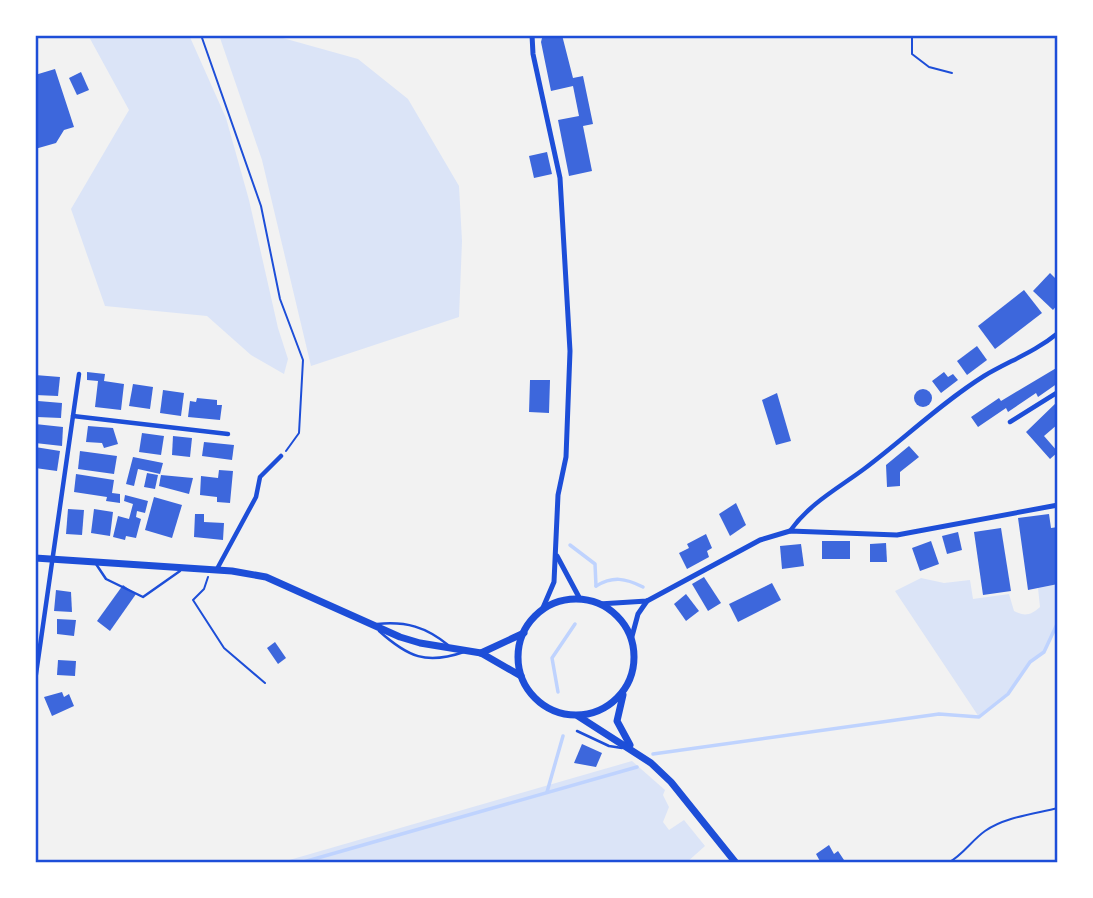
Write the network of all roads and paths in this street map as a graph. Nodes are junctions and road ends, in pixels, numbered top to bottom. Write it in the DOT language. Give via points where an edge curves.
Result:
graph roads {
  1 [pos="201,35"];
  2 [pos="533,35"];
  3 [pos="912,35"];
  4 [pos="952,73"];
  5 [pos="1058,333"];
  6 [pos="79,374"];
  7 [pos="1058,392"];
  8 [pos="73,416"];
  9 [pos="1010,422"];
  10 [pos="228,434"];
  11 [pos="281,456"];
  12 [pos="1057,508"];
  13 [pos="790,531"];
  14 [pos="556,553"];
  15 [pos="35,558"];
  16 [pos="50,559"];
  17 [pos="94,562"];
  18 [pos="183,568"];
  19 [pos="214,570"];
  20 [pos="580,599"];
  21 [pos="647,601"];
  22 [pos="599,604"];
  23 [pos="542,610"];
  24 [pos="371,624"];
  25 [pos="525,632"];
  26 [pos="631,640"];
  27 [pos="454,649"];
  28 [pos="468,651"];
  29 [pos="481,653"];
  30 [pos="521,676"];
  31 [pos="35,681"];
  32 [pos="265,682"];
  33 [pos="625,688"];
  34 [pos="578,715"];
  35 [pos="577,731"];
  36 [pos="632,749"];
  37 [pos="1058,808"];
  38 [pos="736,863"];
  39 [pos="948,863"];
  1 -- 11 [label="path" via="261,206 280,299 303,360 299,433"];
  2 -- 14 [label="street" via="533,54 560,178 570,351"];
  3 -- 4 [label="path" via="912,54 929,67"];
  5 -- 13 [label="street" via="981,378 929,416 806,509"];
  6 -- 8 [label="street"];
  7 -- 9 [label="street"];
  8 -- 10 [label="street"];
  8 -- 16 [label="street"];
  11 -- 19 [label="street" via="260,477 256,497"];
  12 -- 13 [label="street" via="897,535"];
  13 -- 21 [label="street" via="760,540"];
  14 -- 20 [label="street"];
  14 -- 23 [label="street" via="554,582"];
  15 -- 16 [label="main road"];
  16 -- 17 [label="main road"];
  16 -- 31 [label="street"];
  17 -- 18 [label="main road"];
  17 -- 18 [label="lane" via="106,579 143,597"];
  18 -- 19 [label="main road"];
  19 -- 24 [label="main road" via="284,583"];
  19 -- 32 [label="path" via="193,600 224,648"];
  20 -- 22 [label="main road"];
  20 -- 23 [label="main road" via="560,601"];
  21 -- 22 [label="street"];
  21 -- 26 [label="street"];
  22 -- 26 [label="main road" via="616,615"];
  23 -- 25 [label="main road"];
  24 -- 27 [label="main road" via="420,643"];
  24 -- 27 [label="lane" via="400,622 431,631"];
  24 -- 28 [label="lane" via="400,650 422,658 444,659"];
  25 -- 29 [label="main road"];
  25 -- 30 [label="main road" via="519,659"];
  26 -- 33 [label="main road" via="633,670"];
  27 -- 28 [label="main road"];
  28 -- 29 [label="main road"];
  29 -- 30 [label="main road"];
  30 -- 34 [label="main road" via="543,705"];
  33 -- 34 [label="main road" via="612,703"];
  33 -- 36 [label="main road" via="617,721"];
  34 -- 36 [label="main road"];
  35 -- 36 [label="lane" via="609,746"];
  36 -- 38 [label="main road" via="671,782"];
  37 -- 39 [label="path" via="998,824"];
}
